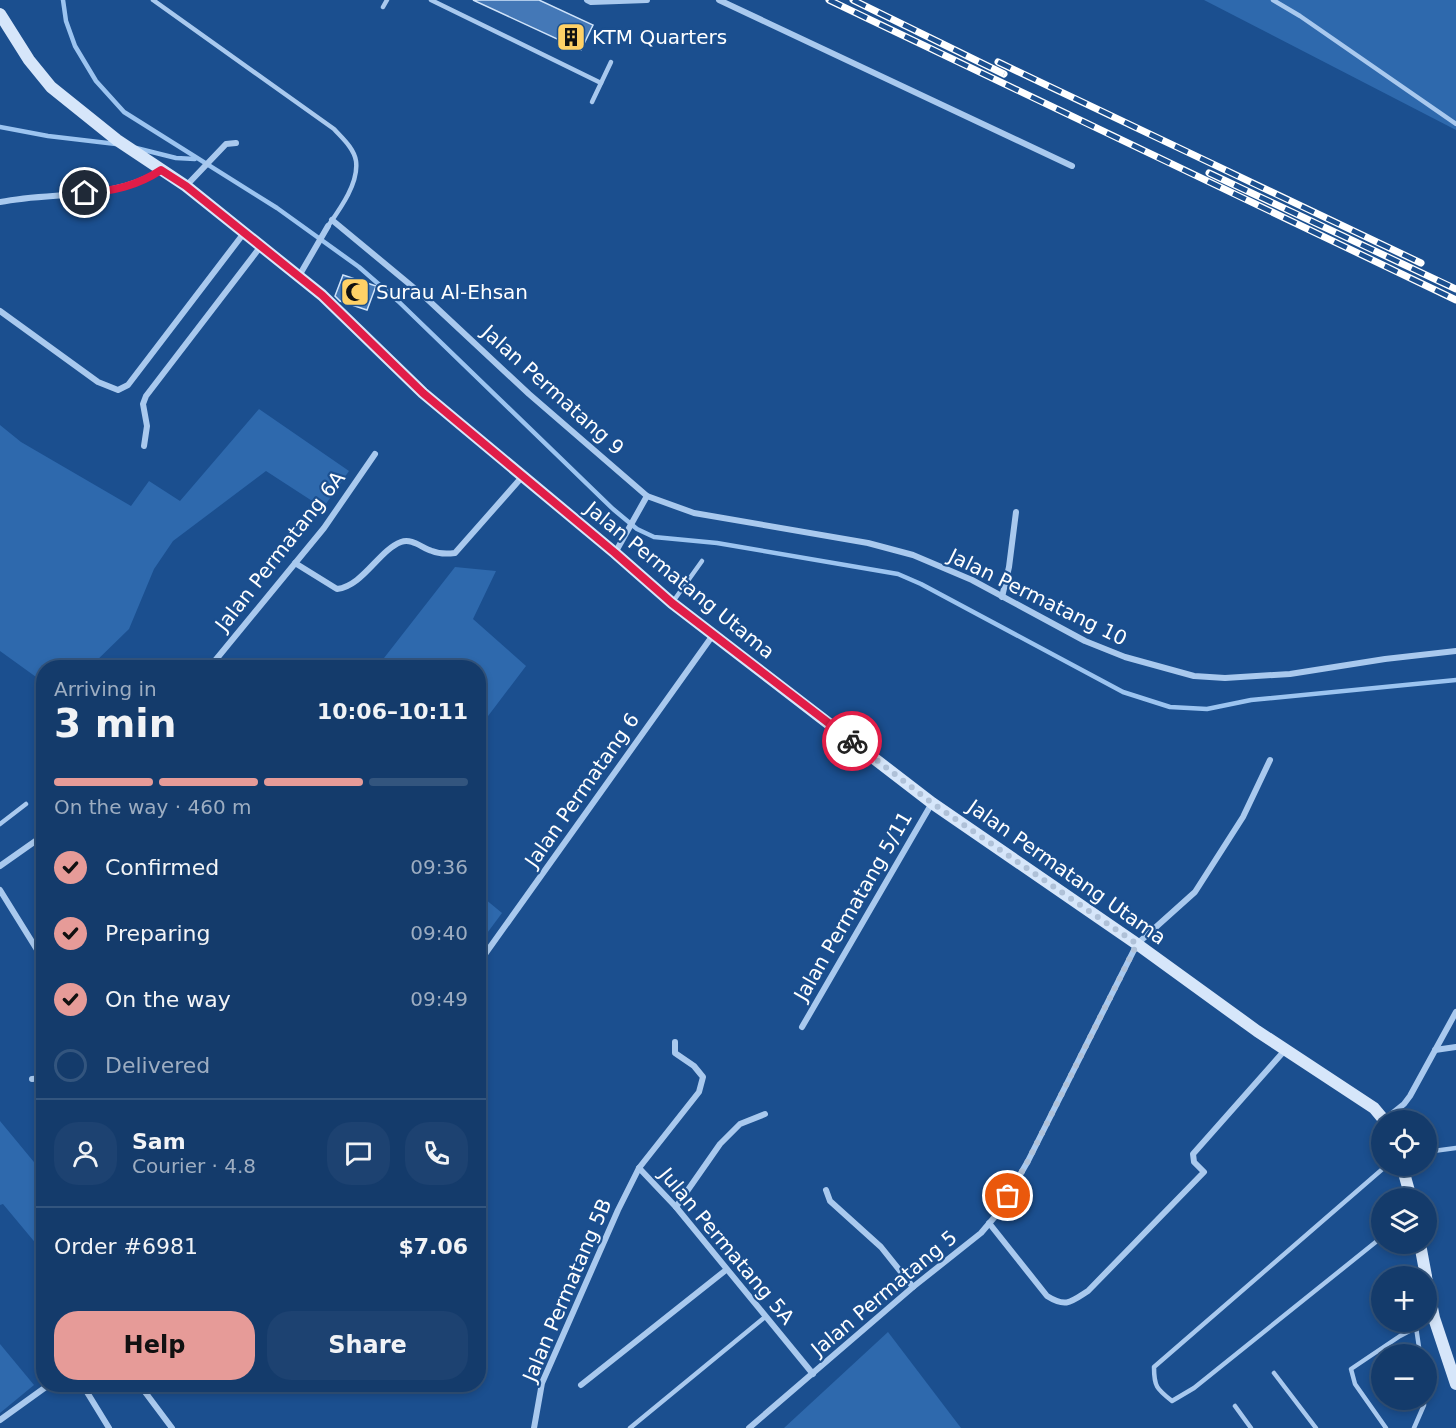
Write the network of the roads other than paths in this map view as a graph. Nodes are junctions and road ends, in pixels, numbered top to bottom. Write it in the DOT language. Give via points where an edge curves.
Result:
graph roads {
  1 [pos="153,0"];
  2 [pos="387,0"];
  3 [pos="431,0"];
  4 [pos="587,0"];
  5 [pos="647,0"];
  6 [pos="720,0"];
  7 [pos="1273,0"];
  8 [pos="443,3"];
  9 [pos="383,7"];
  10 [pos="0,14"];
  11 [pos="611,62"];
  12 [pos="601,83"];
  13 [pos="592,102"];
  14 [pos="1456,124"];
  15 [pos="232,143"];
  16 [pos="1072,166"];
  17 [pos="161,170"];
  18 [pos="186,186"];
  19 [pos="0,202"];
  20 [pos="330,223"];
  21 [pos="244,233"];
  22 [pos="261,246"];
  23 [pos="299,276"];
  24 [pos="0,310"];
  25 [pos="144,446"];
  26 [pos="375,454"];
  27 [pos="522,477"];
  28 [pos="647,496"];
  29 [pos="1016,512"];
  30 [pos="615,553"];
  31 [pos="702,561"];
  32 [pos="294,563"];
  33 [pos="1002,597"];
  34 [pos="672,603"];
  35 [pos="713,634"];
  36 [pos="1456,651"];
  37 [pos="215,660"];
  38 [pos="1270,760"];
  39 [pos="932,803"];
  40 [pos="26,804"];
  41 [pos="0,824"];
  42 [pos="36,841"];
  43 [pos="0,866"];
  44 [pos="0,890"];
  45 [pos="1137,944"];
  46 [pos="36,948"];
  47 [pos="486,953"];
  48 [pos="1456,1012"];
  49 [pos="802,1027"];
  50 [pos="675,1042"];
  51 [pos="1456,1047"];
  52 [pos="1285,1049"];
  53 [pos="1435,1050"];
  54 [pos="32,1079"];
  55 [pos="36,1079"];
  56 [pos="1376,1110"];
  57 [pos="1396,1110"];
  58 [pos="765,1114"];
  59 [pos="1456,1148"];
  60 [pos="1437,1151"];
  61 [pos="639,1168"];
  62 [pos="1374,1176"];
  63 [pos="826,1190"];
  64 [pos="676,1208"];
  65 [pos="989,1223"];
  66 [pos="1371,1246"];
  67 [pos="726,1270"];
  68 [pos="913,1287"];
  69 [pos="765,1317"];
  70 [pos="1437,1327"];
  71 [pos="1408,1332"];
  72 [pos="1275,1373"];
  73 [pos="813,1374"];
  74 [pos="1456,1384"];
  75 [pos="581,1385"];
  76 [pos="39,1392"];
  77 [pos="87,1392"];
  78 [pos="145,1392"];
  79 [pos="1235,1406"];
  80 [pos="1422,1410"];
  81 [pos="0,1420"];
  82 [pos="109,1428"];
  83 [pos="172,1428"];
  84 [pos="534,1428"];
  85 [pos="630,1428"];
  86 [pos="749,1428"];
  87 [pos="1251,1428"];
  88 [pos="1316,1428"];
  89 [pos="1386,1428"];
  90 [pos="1414,1428"];
  1 -- 20 [label="lane" via="334,129 347,144 356,160 354,176"];
  2 -- 9 [label="lane"];
  3 -- 8 [label="lane"];
  4 -- 5 [label="street"];
  6 -- 16 [label="street"];
  7 -- 14 [label="lane"];
  8 -- 12 [label="lane"];
  10 -- 17 [label="street, Jalan Permatang Utama" via="51,87"];
  11 -- 12 [label="lane"];
  12 -- 13 [label="lane"];
  15 -- 18 [label="street" via="219,151"];
  17 -- 18 [label="street, Jalan Permatang Utama"];
  17 -- 19 [label="street" via="145,180 108,191"];
  18 -- 21 [label="street, Jalan Permatang Utama"];
  20 -- 23 [label="street"];
  20 -- 28 [label="street, Jalan Permatang 9" via="425,297"];
  21 -- 22 [label="street, Jalan Permatang Utama"];
  21 -- 24 [label="street" via="128,385 118,390 98,382"];
  22 -- 23 [label="street, Jalan Permatang Utama"];
  22 -- 25 [label="street" via="146,396"];
  23 -- 27 [label="street, Jalan Permatang Utama" via="423,393"];
  26 -- 32 [label="street, Jalan Permatang 6A" via="324,528"];
  27 -- 30 [label="street, Jalan Permatang Utama"];
  27 -- 32 [label="street" via="455,553 432,551 403,541 361,576 337,589"];
  28 -- 30 [label="street"];
  28 -- 33 [label="street, Jalan Permatang 10" via="694,513 868,543 913,555"];
  29 -- 33 [label="street"];
  30 -- 34 [label="street, Jalan Permatang Utama"];
  31 -- 34 [label="lane"];
  32 -- 37 [label="street, Jalan Permatang 6A"];
  33 -- 36 [label="street, Jalan Permatang 10" via="1085,641 1125,657 1194,676 1290,674"];
  34 -- 35 [label="street, Jalan Permatang Utama"];
  35 -- 39 [label="street, Jalan Permatang Utama"];
  35 -- 47 [label="street, Jalan Permatang 6"];
  38 -- 45 [label="street" via="1244,817 1196,892"];
  39 -- 45 [label="street, Jalan Permatang Utama"];
  39 -- 49 [label="street, Jalan Permatang 5/11"];
  40 -- 41 [label="lane"];
  42 -- 43 [label="street"];
  44 -- 46 [label="street"];
  45 -- 52 [label="street, Jalan Permatang Utama"];
  45 -- 65 [label="street, Jalan Permatang 5" via="1028,1161"];
  48 -- 53 [label="street"];
  50 -- 61 [label="street, Jalan Permatang 5B" via="675,1053 703,1077 699,1092"];
  51 -- 53 [label="street"];
  52 -- 56 [label="street, Jalan Permatang Utama"];
  52 -- 65 [label="street" via="1193,1154 1194,1162 1204,1172 1088,1291 1069,1303 1047,1296"];
  53 -- 57 [label="street" via="1404,1104"];
  54 -- 55 [label="street"];
  58 -- 64 [label="street" via="740,1124 720,1144"];
  59 -- 60 [label="lane"];
  61 -- 64 [label="street, Julan Permatang 5A"];
  61 -- 84 [label="street, Jalan Permatang 5B" via="542,1383"];
  62 -- 66 [label="lane" via="1154,1367 1157,1389 1172,1401 1194,1388"];
  63 -- 68 [label="street" via="830,1201 881,1247"];
  64 -- 67 [label="street, Julan Permatang 5A"];
  65 -- 68 [label="street, Jalan Permatang 5"];
  67 -- 69 [label="street, Julan Permatang 5A"];
  67 -- 75 [label="street"];
  68 -- 73 [label="street, Jalan Permatang 5"];
  69 -- 73 [label="street, Julan Permatang 5A"];
  69 -- 85 [label="lane"];
  70 -- 74 [label="street"];
  71 -- 89 [label="lane" via="1351,1370 1355,1384"];
  72 -- 88 [label="lane"];
  73 -- 86 [label="street, Jalan Permatang 5"];
  76 -- 81 [label="street"];
  77 -- 82 [label="street"];
  78 -- 83 [label="street"];
  79 -- 87 [label="lane"];
  80 -- 90 [label="lane"];
}
